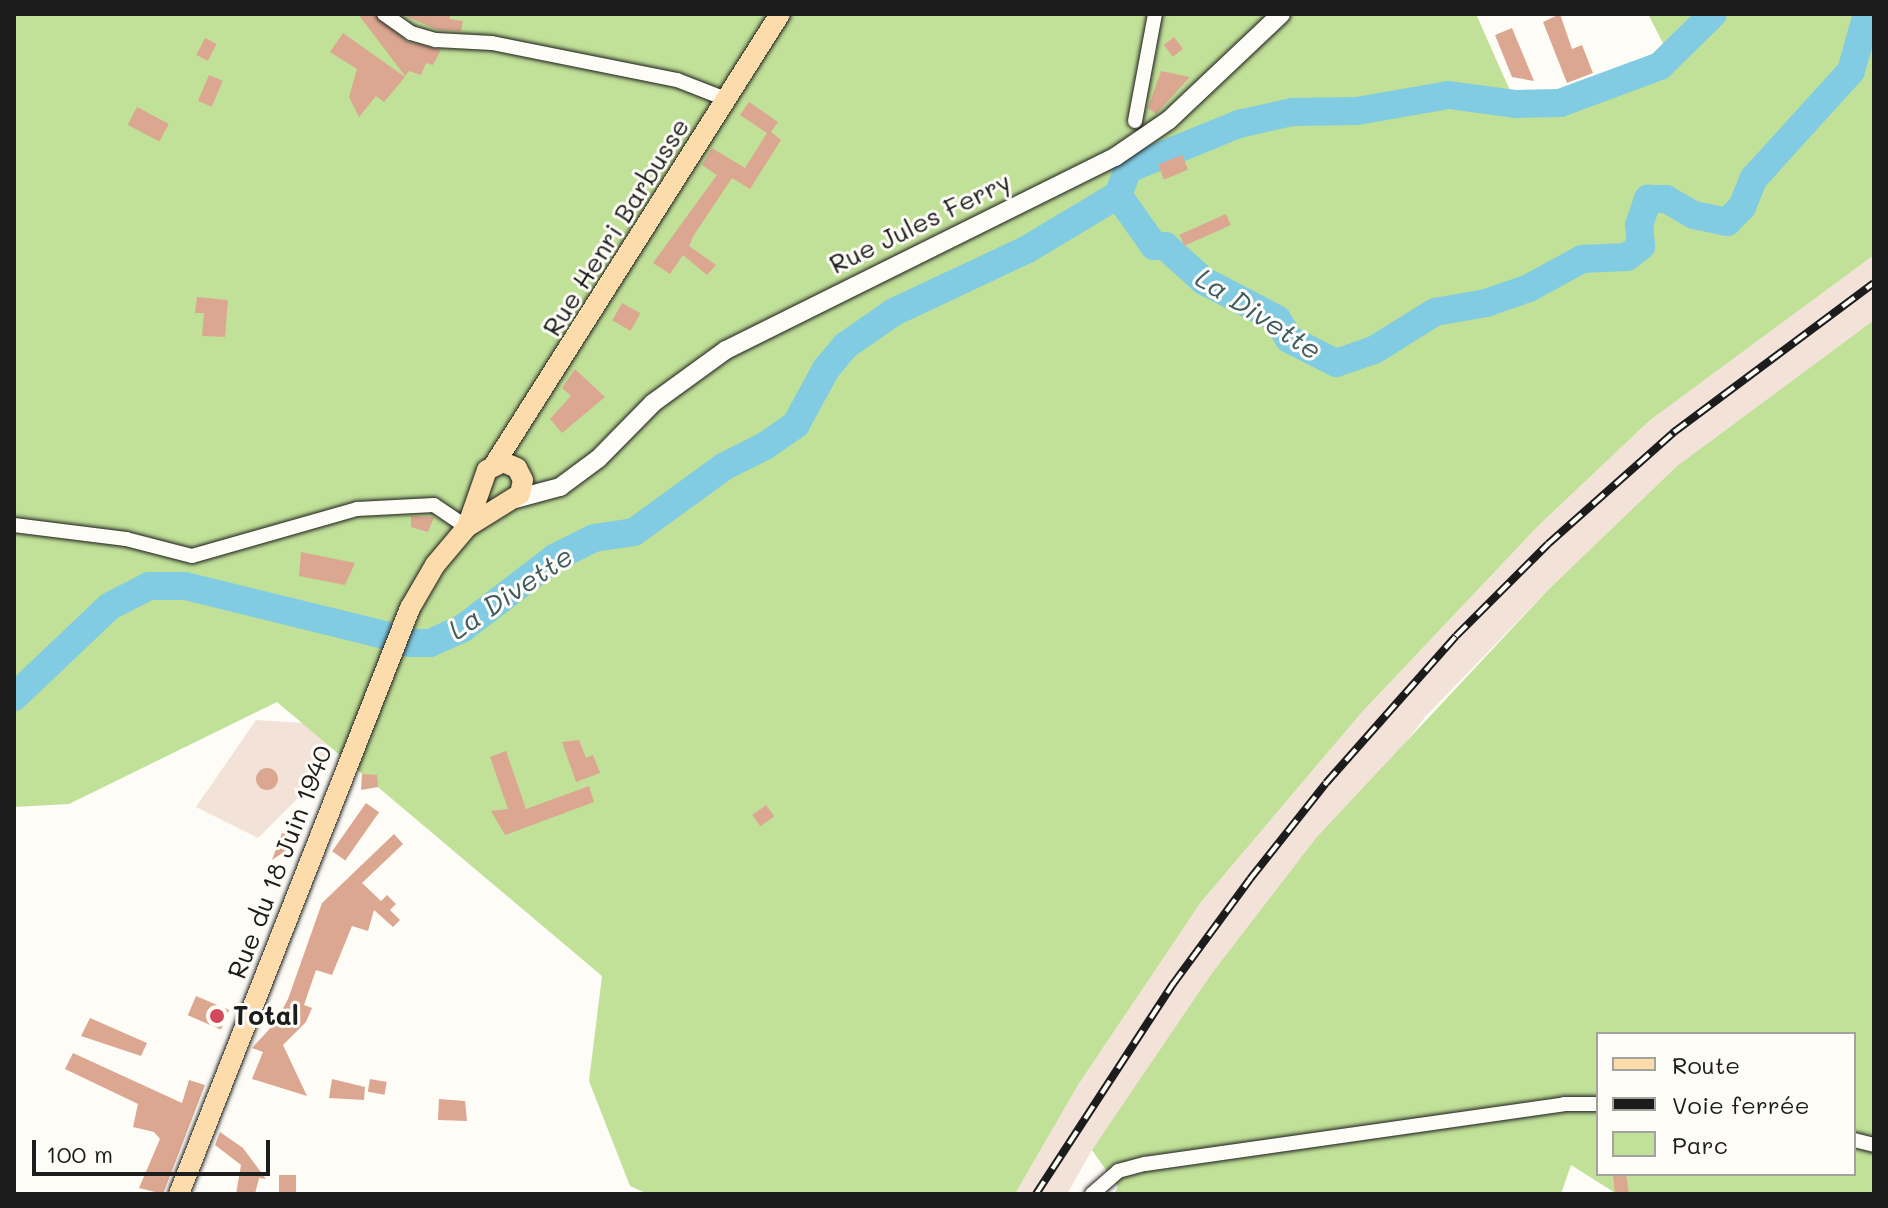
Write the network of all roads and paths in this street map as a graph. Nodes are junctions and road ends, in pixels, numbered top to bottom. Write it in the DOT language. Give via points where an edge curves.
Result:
graph roads {
  1 [pos="384,14"];
  2 [pos="780,14"];
  3 [pos="1155,14"];
  4 [pos="1281,14"];
  5 [pos="726,99"];
  6 [pos="1135,121"];
  7 [pos="509,468"];
  8 [pos="577,473"];
  9 [pos="483,487"];
  10 [pos="508,501"];
  11 [pos="14,525"];
  12 [pos="467,527"];
  13 [pos="1596,1104"];
  14 [pos="179,1194"];
  15 [pos="1092,1194"];
  1 -- 5 [label="street" via="411,33 436,40 492,43 677,80"];
  2 -- 5 [label="main road, Rue Henri Barbusse"];
  3 -- 6 [label="street"];
  4 -- 8 [label="main road, Rue Jules Ferry" via="1169,120 1115,157 726,350 665,393"];
  5 -- 7 [label="main road, Rue Henri Barbusse" via="577,329 564,359 516,425"];
  7 -- 8 [label="main road" via="542,481"];
  7 -- 9 [label="main road"];
  7 -- 10 [label="main road"];
  8 -- 10 [label="main road, Rue Jules Ferry" via="560,487"];
  9 -- 10 [label="main road"];
  9 -- 12 [label="main road"];
  10 -- 12 [label="main road"];
  11 -- 12 [label="street" via="126,539 192,556 370,508 434,505"];
  12 -- 14 [label="main road, Rue du 18 Juin 1940" via="435,565 396,639"];
  13 -- 15 [label="street" via="1564,1104 1145,1164 1118,1171"];
}
